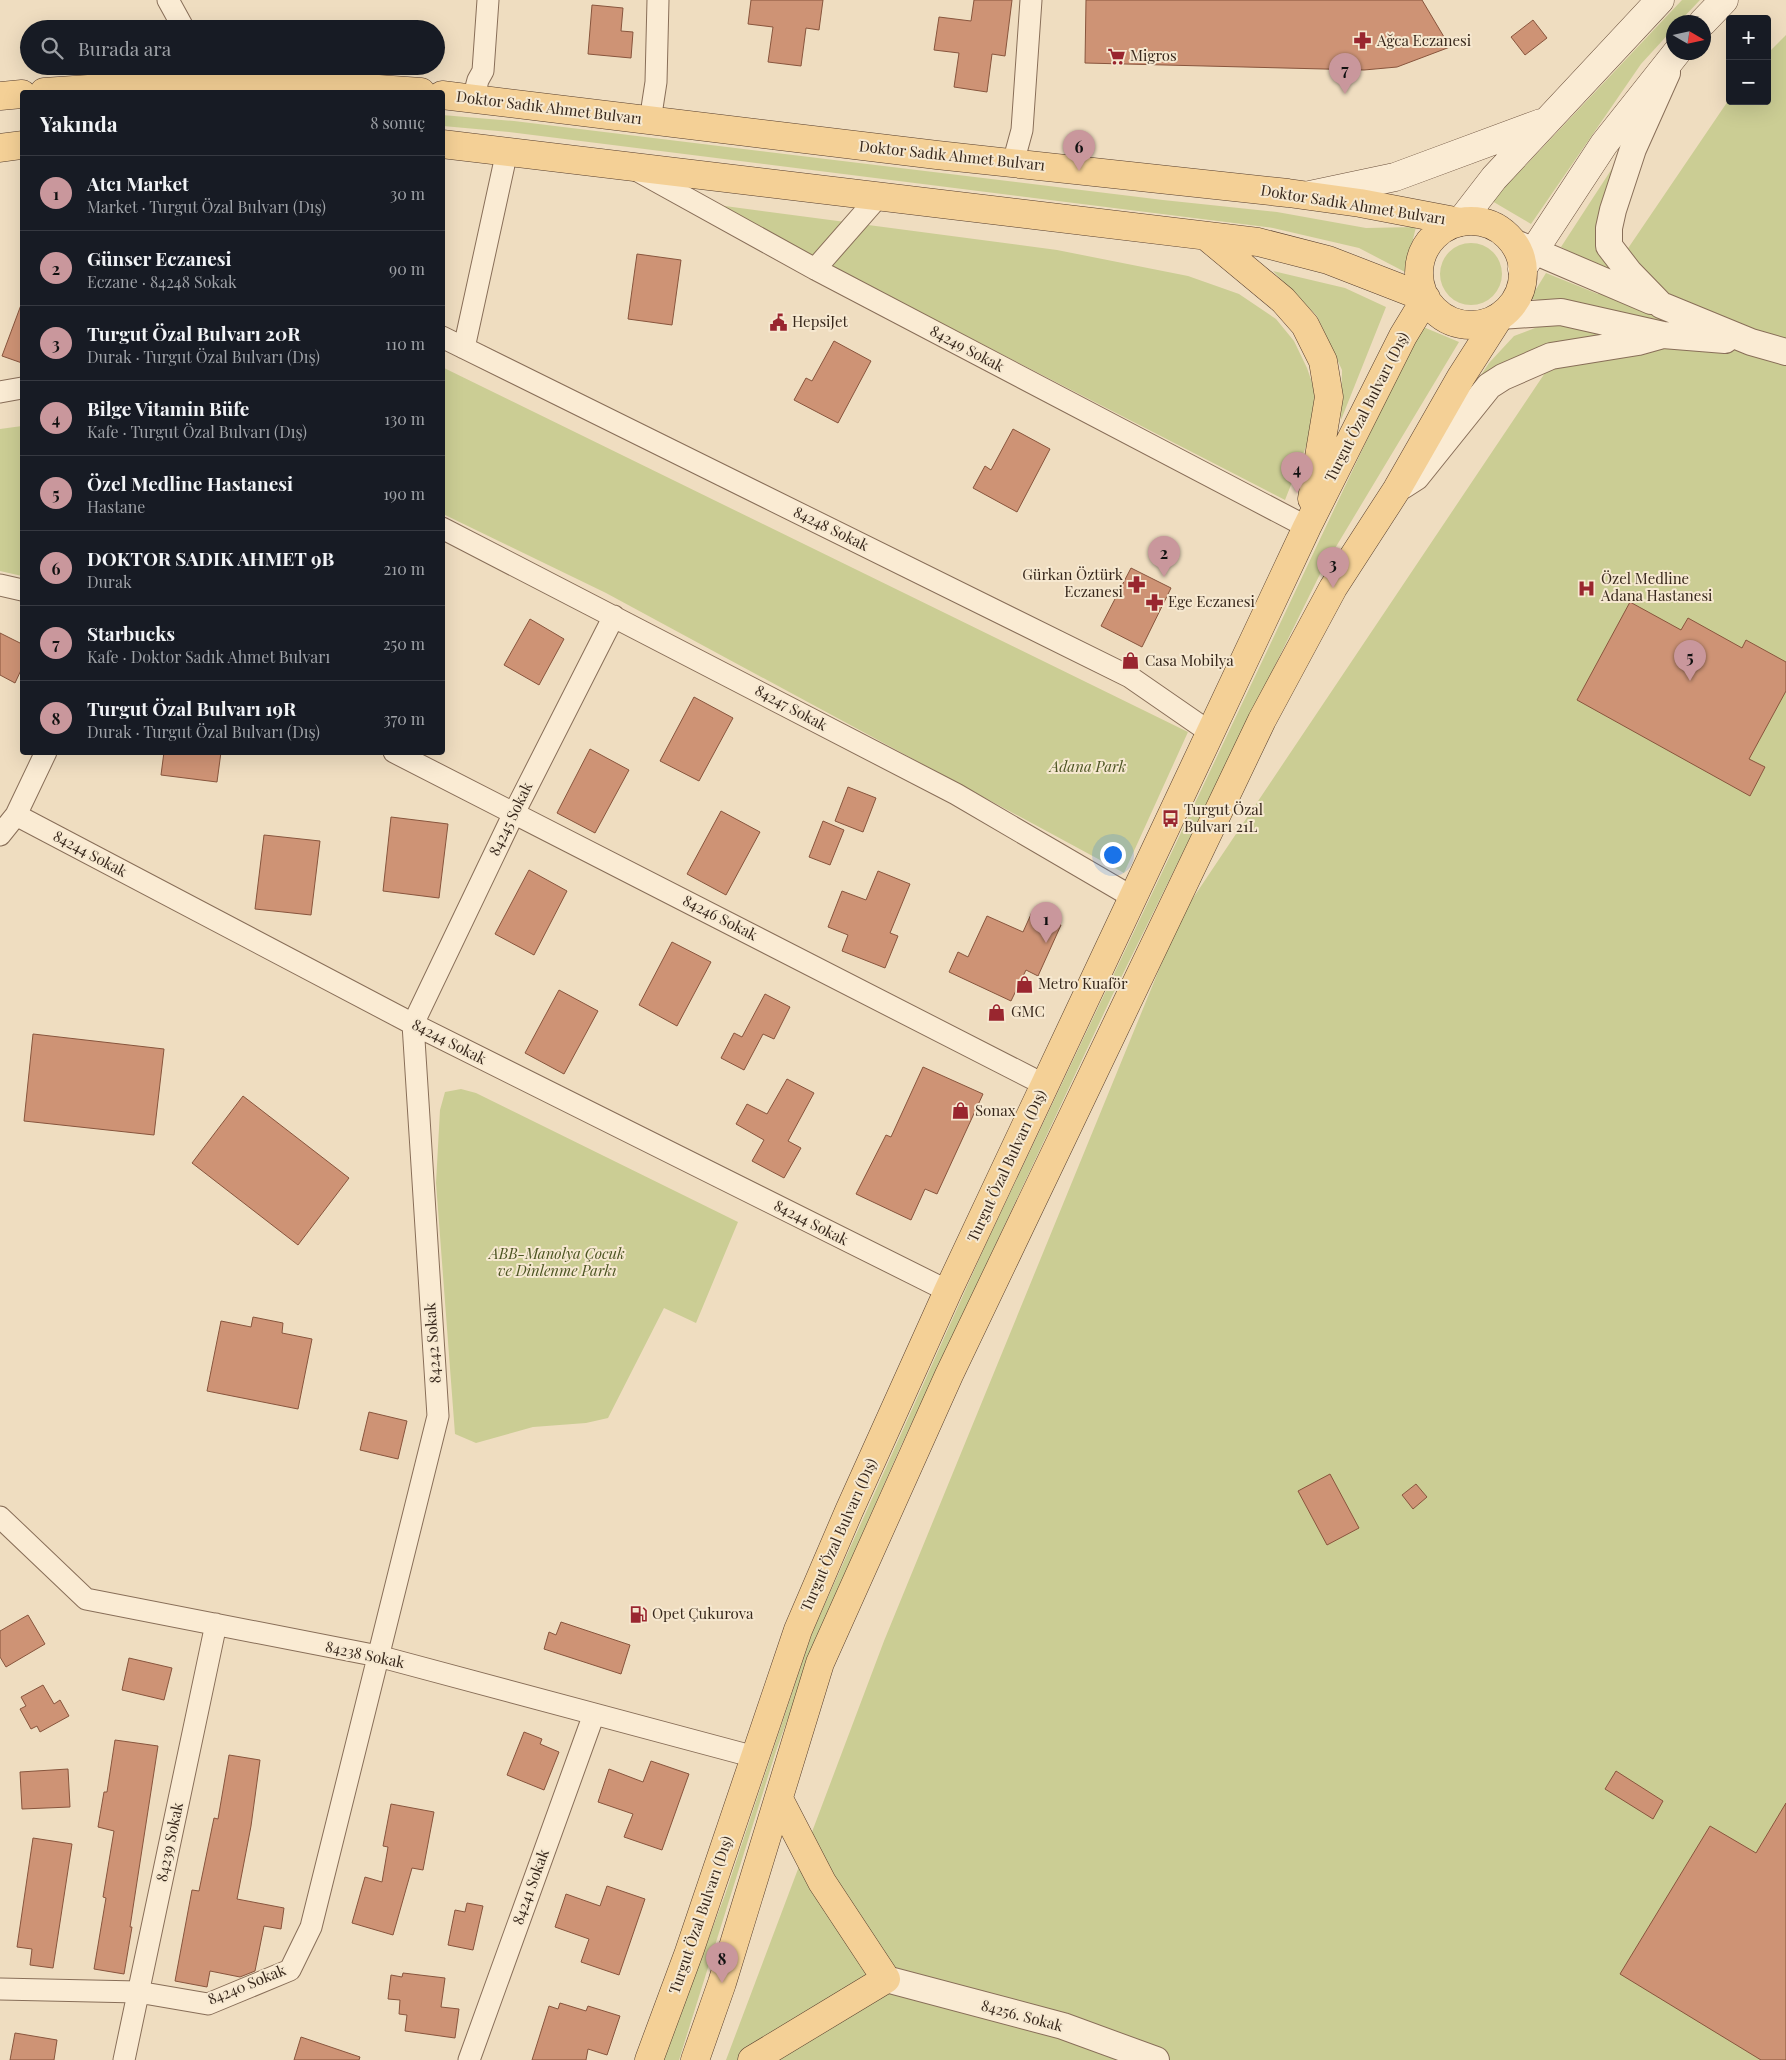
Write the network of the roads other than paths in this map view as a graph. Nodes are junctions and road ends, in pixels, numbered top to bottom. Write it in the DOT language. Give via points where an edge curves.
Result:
graph roads {
  1 [pos="168,0"];
  2 [pos="488,0"];
  3 [pos="658,0"];
  4 [pos="1031,0"];
  5 [pos="1660,0"];
  6 [pos="1724,0"];
  7 [pos="1710,15"];
  8 [pos="179,20"];
  9 [pos="1672,60"];
  10 [pos="1674,60"];
  11 [pos="185,75"];
  12 [pos="205,75"];
  13 [pos="61,90"];
  14 [pos="392,90"];
  15 [pos="20,94"];
  16 [pos="445,95"];
  17 [pos="0,96"];
  18 [pos="473,99"];
  19 [pos="650,121"];
  20 [pos="1547,121"];
  21 [pos="445,144"];
  22 [pos="20,146"];
  23 [pos="0,148"];
  24 [pos="507,151"];
  25 [pos="1013,163"];
  26 [pos="629,166"];
  27 [pos="879,196"];
  28 [pos="1310,196"];
  29 [pos="1460,222"];
  30 [pos="1206,236"];
  31 [pos="1523,254"];
  32 [pos="815,269"];
  33 [pos="1426,298"];
  34 [pos="1661,305"];
  35 [pos="1500,316"];
  36 [pos="1663,335"];
  37 [pos="445,338"];
  38 [pos="1751,342"];
  39 [pos="464,348"];
  40 [pos="1786,352"];
  41 [pos="20,388"];
  42 [pos="0,392"];
  43 [pos="1397,489"];
  44 [pos="1307,528"];
  45 [pos="445,530"];
  46 [pos="0,585"];
  47 [pos="20,590"];
  48 [pos="614,616"];
  49 [pos="1212,733"];
  50 [pos="45,755"];
  51 [pos="400,755"];
  52 [pos="514,813"];
  53 [pos="16,815"];
  54 [pos="0,835"];
  55 [pos="1134,898"];
  56 [pos="413,1024"];
  57 [pos="1045,1085"];
  58 [pos="948,1292"];
  59 [pos="0,1517"];
  60 [pos="216,1624"];
  61 [pos="378,1656"];
  62 [pos="594,1714"];
  63 [pos="755,1757"];
  64 [pos="779,1799"];
  65 [pos="886,1979"];
  66 [pos="0,1989"];
  67 [pos="138,1992"];
  68 [pos="124,2060"];
  69 [pos="468,2060"];
  70 [pos="649,2060"];
  71 [pos="695,2060"];
  72 [pos="752,2060"];
  73 [pos="1156,2060"];
  1 -- 8 [label="street"];
  2 -- 18 [label="street" via="484,71"];
  3 -- 19 [label="street" via="656,82"];
  4 -- 25 [label="street" via="1022,130"];
  5 -- 20 [label="main road"];
  6 -- 7 [label="main road"];
  9 -- 31 [label="main road" via="1604,144"];
  10 -- 34 [label="street" via="1633,149 1609,228 1610,246 1629,272"];
  11 -- 13 [label="main road"];
  12 -- 14 [label="main road"];
  15 -- 17 [label="main road"];
  16 -- 18 [label="main road, Doktor Sadık Ahmet Bulvarı"];
  18 -- 19 [label="main road, Doktor Sadık Ahmet Bulvarı"];
  19 -- 25 [label="main road, Doktor Sadık Ahmet Bulvarı"];
  20 -- 28 [label="main road" via="1395,177"];
  20 -- 29 [label="main road" via="1487,186"];
  21 -- 24 [label="main road"];
  22 -- 23 [label="main road"];
  24 -- 26 [label="main road"];
  24 -- 39 [label="street"];
  25 -- 28 [label="main road, Doktor Sadık Ahmet Bulvarı"];
  26 -- 27 [label="main road"];
  26 -- 32 [label="street, 84249 Sokak"];
  27 -- 30 [label="main road"];
  27 -- 32 [label="street"];
  28 -- 29 [label="main road, Doktor Sadık Ahmet Bulvarı"];
  29 -- 31 [label="main road" via="1476,220 1492,225 1506,234"];
  29 -- 33 [label="main road" via="1444,228 1423,252 1419,270"];
  30 -- 33 [label="main road" via="1258,242 1328,260"];
  30 -- 44 [label="main road" via="1283,300 1305,324 1323,361 1329,397"];
  31 -- 34 [label="street"];
  31 -- 35 [label="main road" via="1523,279 1518,295"];
  32 -- 44 [label="street, 84249 Sokak"];
  33 -- 35 [label="main road" via="1442,316 1458,324 1476,325"];
  33 -- 44 [label="main road, Turgut Özal Bulvarı (Dış)" via="1402,336"];
  34 -- 38 [label="street"];
  35 -- 36 [label="street" via="1561,312"];
  35 -- 43 [label="main road"];
  36 -- 38 [label="street"];
  36 -- 43 [label="street" via="1551,356 1503,377 1489,386 1416,476"];
  37 -- 39 [label="street, 84248 Sokak"];
  38 -- 40 [label="street"];
  39 -- 49 [label="street, 84248 Sokak" via="1130,677"];
  41 -- 42 [label="street"];
  43 -- 64 [label="main road" via="1333,588 1262,720 949,1375 820,1663"];
  44 -- 49 [label="main road, Turgut Özal Bulvarı (Dış)"];
  45 -- 48 [label="street, 84247 Sokak"];
  46 -- 47 [label="street"];
  48 -- 52 [label="street, 84245 Sokak"];
  48 -- 55 [label="street, 84247 Sokak" via="956,794"];
  49 -- 55 [label="main road, Turgut Özal Bulvarı (Dış)"];
  50 -- 53 [label="street"];
  51 -- 52 [label="street, 84246 Sokak"];
  52 -- 56 [label="street, 84245 Sokak"];
  52 -- 57 [label="street, 84246 Sokak"];
  53 -- 54 [label="street"];
  53 -- 56 [label="street, 84244 Sokak"];
  55 -- 57 [label="main road, Turgut Özal Bulvarı (Dış)"];
  56 -- 58 [label="street, 84244 Sokak"];
  56 -- 61 [label="street, 84242 Sokak" via="438,1416"];
  57 -- 58 [label="main road, Turgut Özal Bulvarı (Dış)"];
  58 -- 63 [label="main road, Turgut Özal Bulvarı (Dış)" via="798,1630"];
  59 -- 60 [label="street, 84238 Sokak" via="86,1598"];
  60 -- 61 [label="street, 84238 Sokak"];
  60 -- 67 [label="street, 84239 Sokak"];
  61 -- 62 [label="street, 84238 Sokak"];
  61 -- 67 [label="street, 84240 Sokak" via="311,1927 290,1970 208,2004"];
  62 -- 63 [label="street, 84238 Sokak"];
  62 -- 69 [label="street, 84241 Sokak"];
  63 -- 70 [label="main road, Turgut Özal Bulvarı (Dış)"];
  64 -- 65 [label="main road" via="822,1882"];
  64 -- 71 [label="main road"];
  65 -- 72 [label="main road"];
  65 -- 73 [label="street, 84256. Sokak" via="1062,2026"];
  66 -- 67 [label="street, 84240 Sokak"];
  67 -- 68 [label="street, 84239 Sokak"];
}
